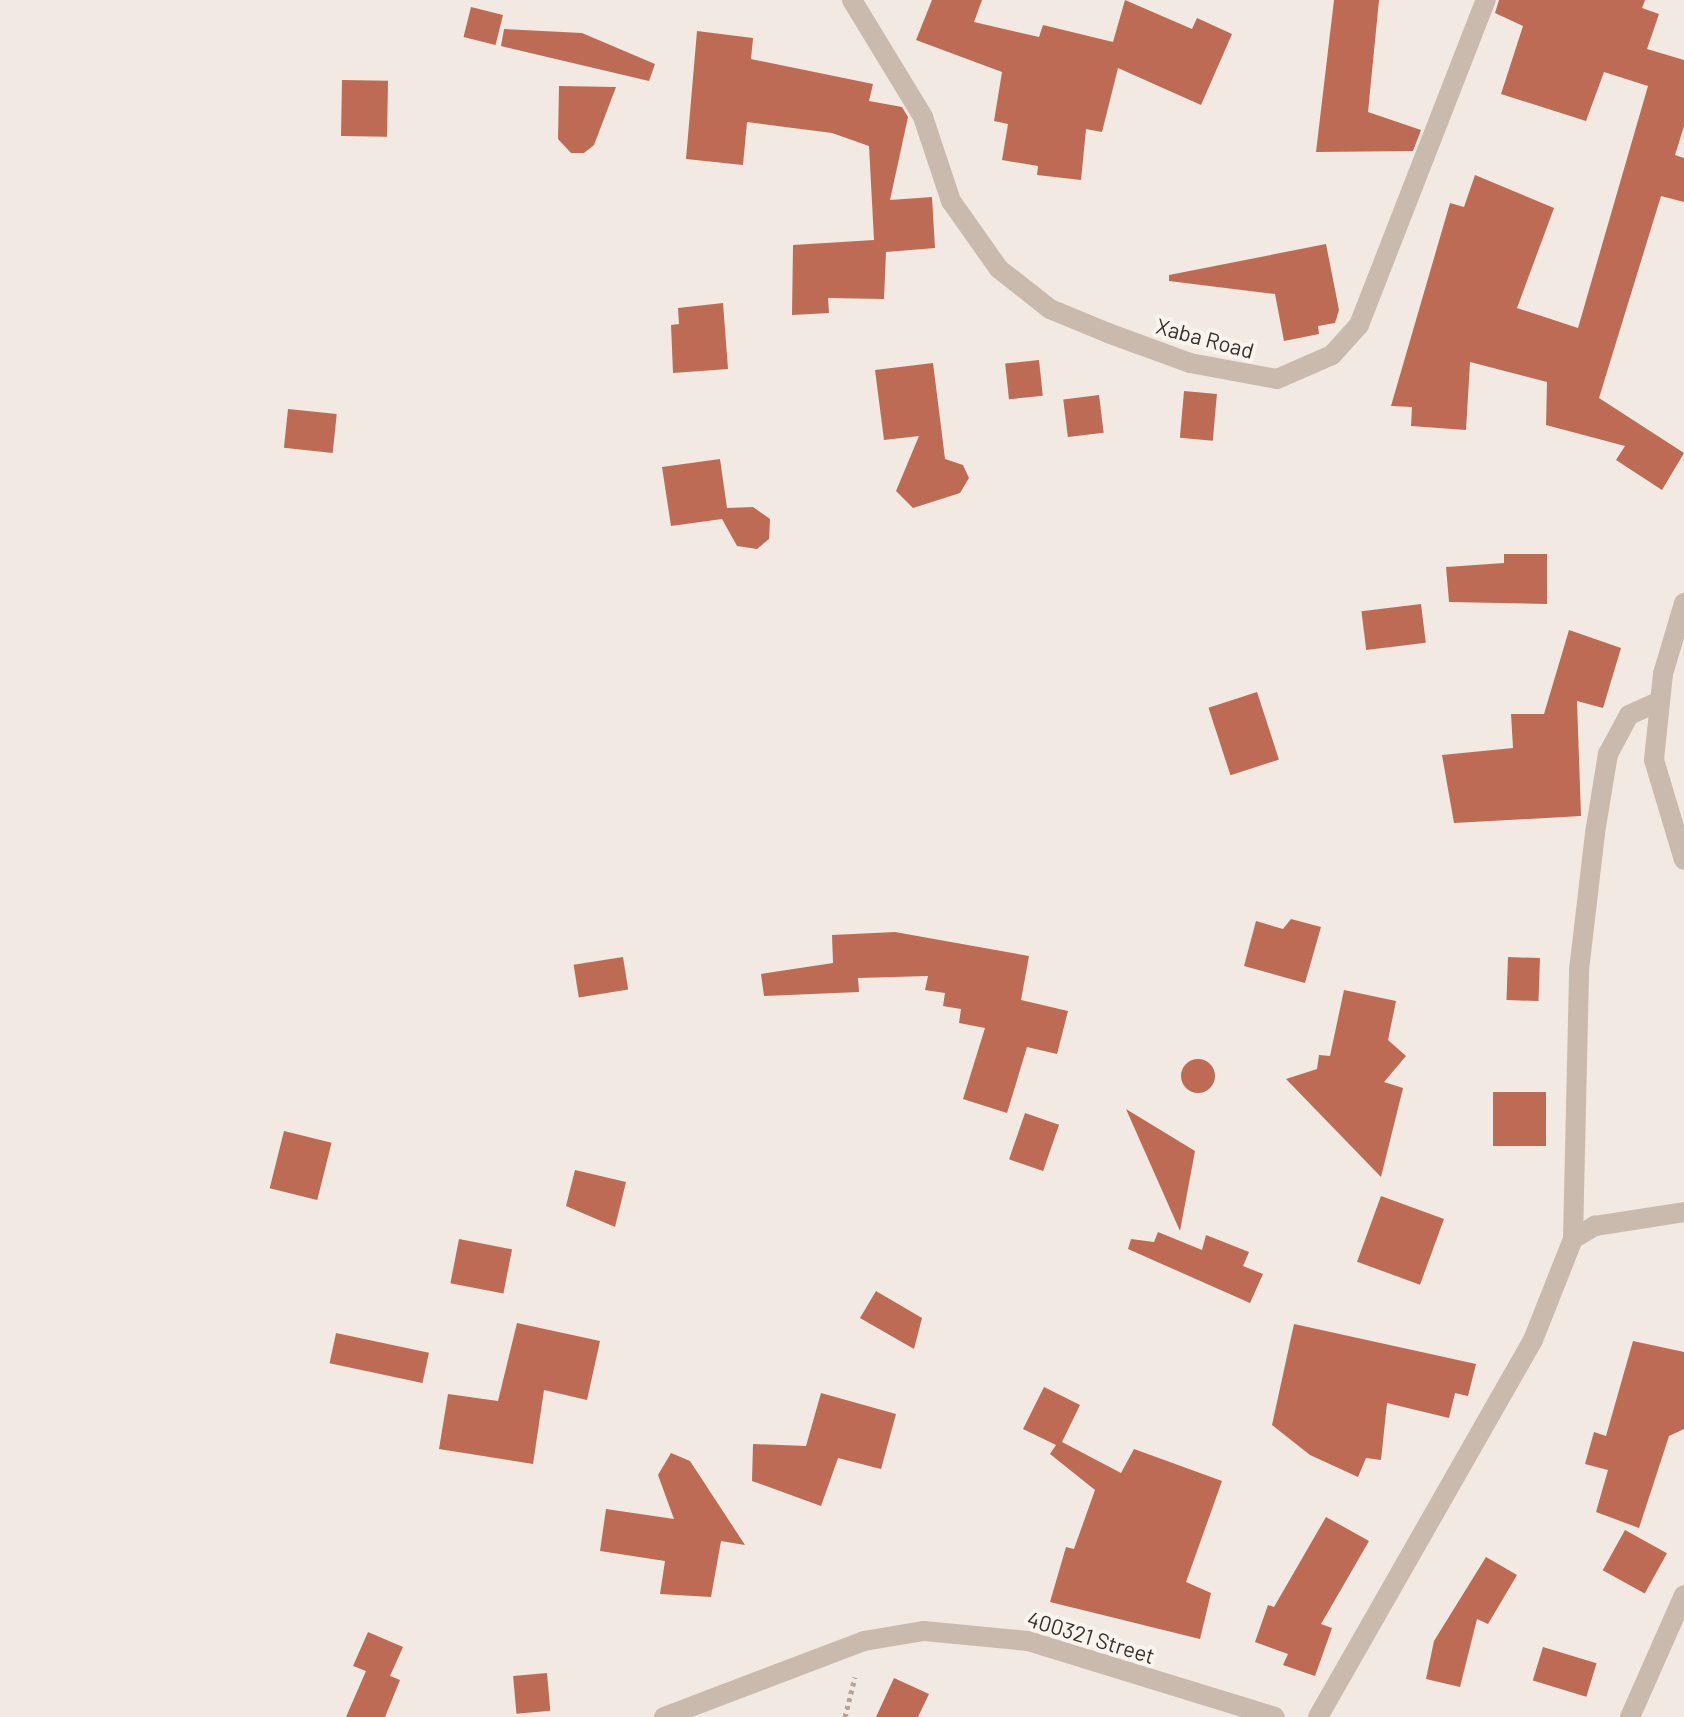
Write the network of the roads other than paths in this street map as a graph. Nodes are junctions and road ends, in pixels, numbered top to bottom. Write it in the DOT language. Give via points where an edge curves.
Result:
graph roads {
  1 [pos="852,0"];
  2 [pos="1486,0"];
  3 [pos="1684,603"];
  4 [pos="1658,702"];
  5 [pos="1684,860"];
  6 [pos="1684,1212"];
  7 [pos="1573,1239"];
  8 [pos="1684,1595"];
  9 [pos="664,1717"];
  10 [pos="1275,1717"];
  11 [pos="1318,1717"];
  12 [pos="1630,1717"];
  1 -- 2 [label="street, Xaba Road" via="923,117 951,201 999,269 1050,309 1108,333 1190,363 1277,379 1332,355 1359,325"];
  3 -- 4 [label="street"];
  4 -- 5 [label="street" via="1654,760"];
  4 -- 7 [label="street" via="1629,715 1608,754 1597,820 1579,970"];
  6 -- 7 [label="street" via="1595,1226"];
  7 -- 11 [label="street" via="1533,1340"];
  8 -- 12 [label="street"];
  9 -- 10 [label="street, 400321 Street" via="864,1641 924,1631 1028,1641"];
}
